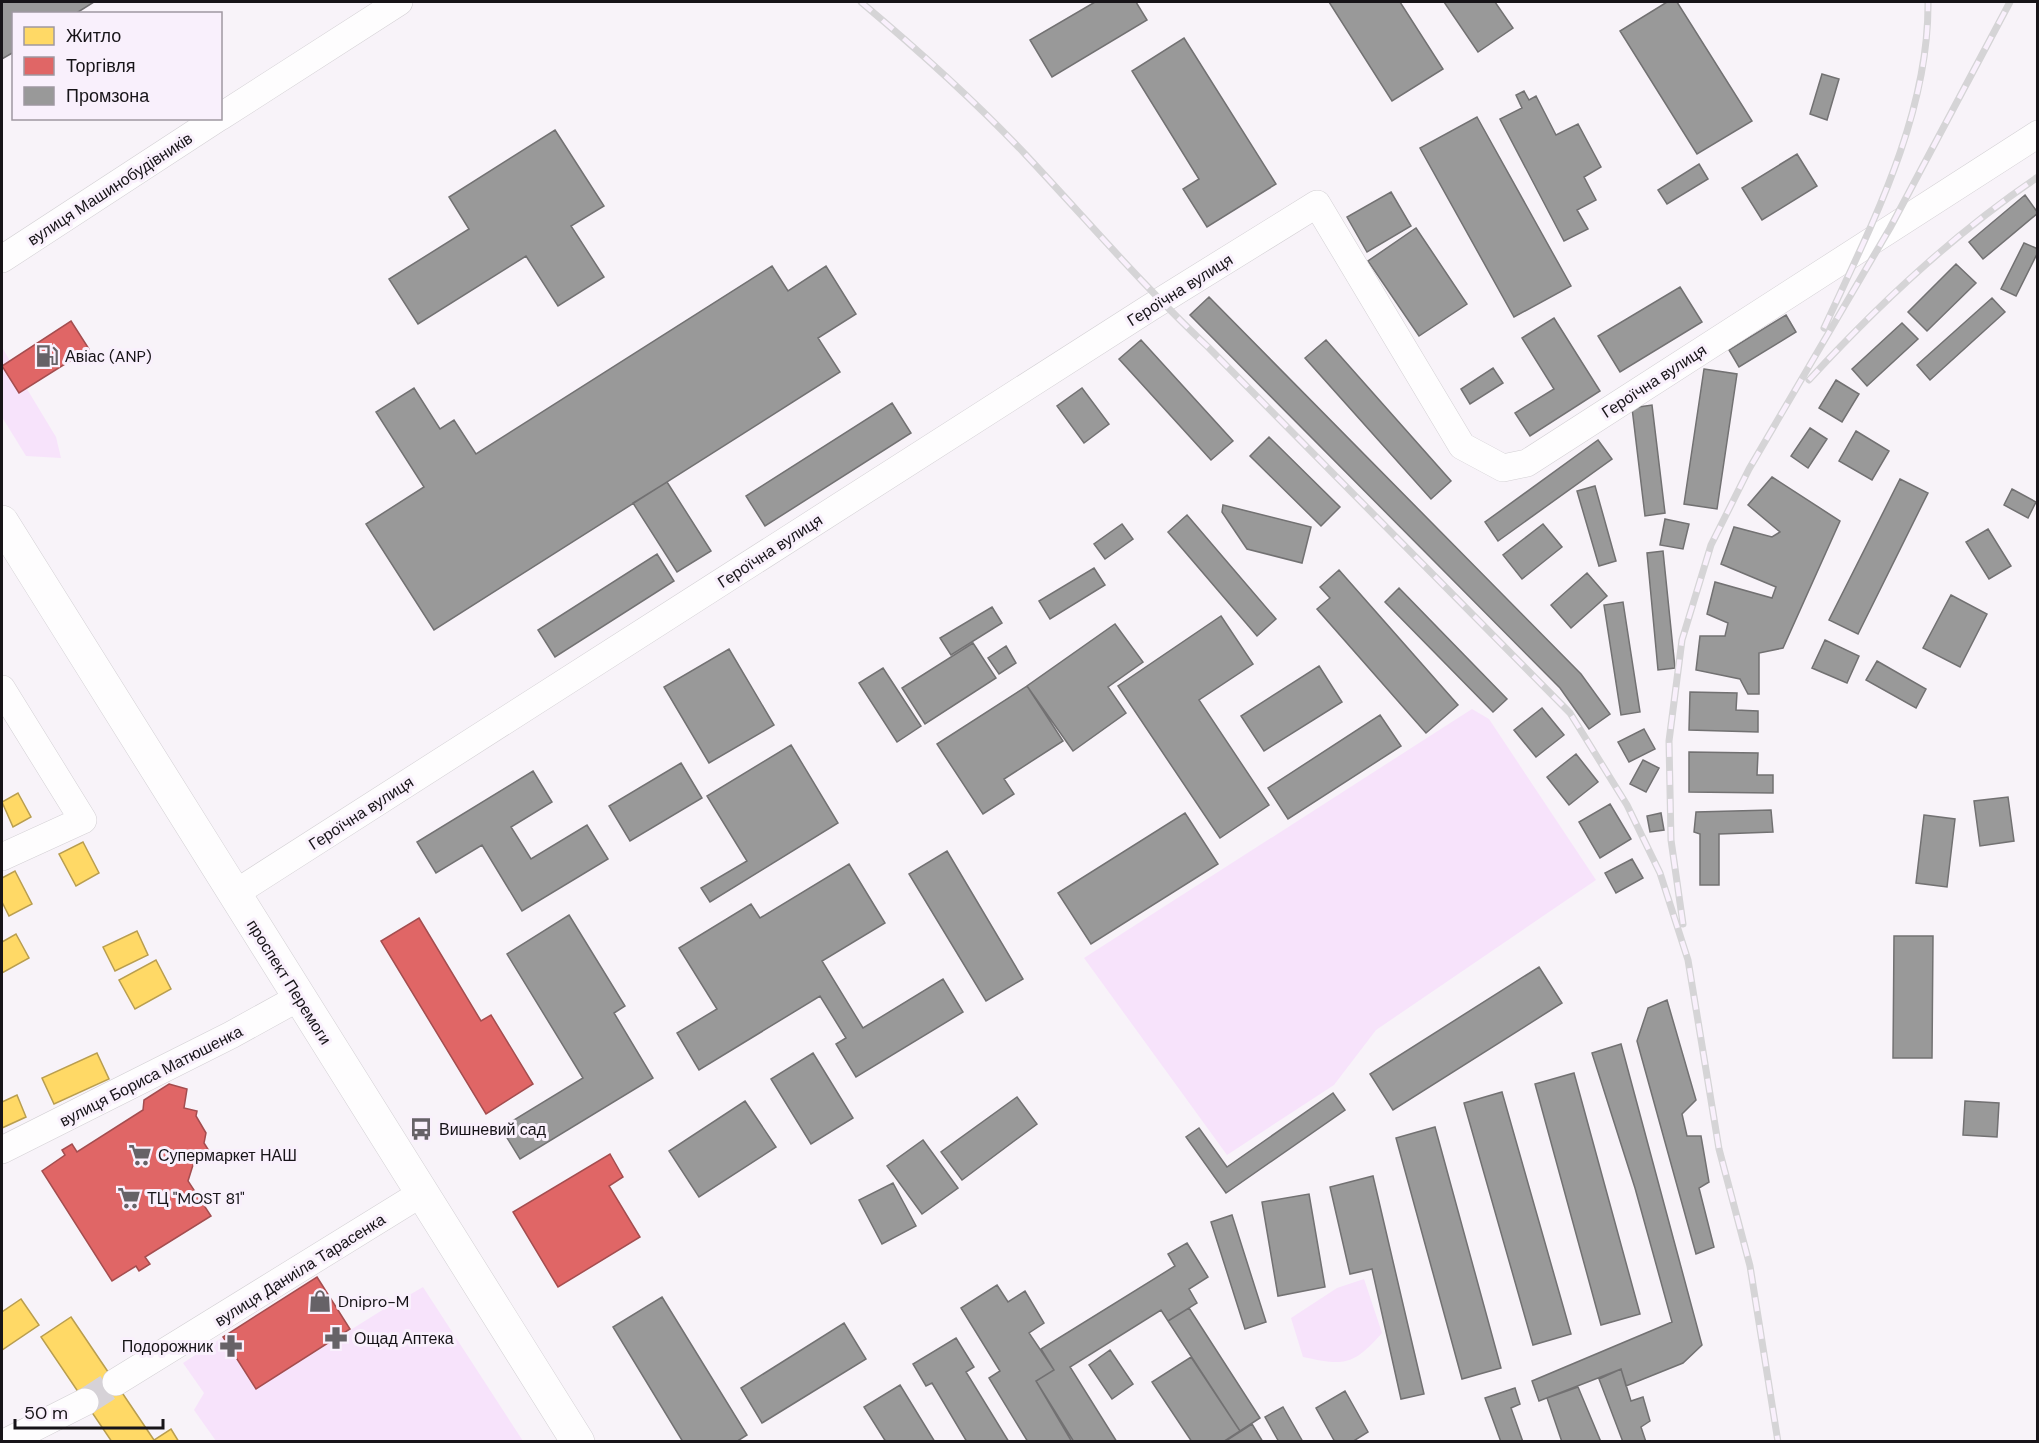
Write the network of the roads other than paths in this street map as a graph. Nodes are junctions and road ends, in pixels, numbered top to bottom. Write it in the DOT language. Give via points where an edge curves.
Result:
graph roads {
  1 [pos="399,2"];
  2 [pos="222,116"];
  3 [pos="216,120"];
  4 [pos="2037,134"];
  5 [pos="2,259"];
  6 [pos="2,523"];
  7 [pos="2,689"];
  8 [pos="2,857"];
  9 [pos="234,894"];
  10 [pos="298,998"];
  11 [pos="2,1150"];
  12 [pos="422,1193"];
  13 [pos="116,1382"];
  14 [pos="85,1402"];
  15 [pos="6,1442"];
  16 [pos="578,1442"];
  1 -- 2 [label="street, вулиця Машинобудівників"];
  3 -- 5 [label="street, вулиця Машинобудівників"];
  4 -- 9 [label="street, Героїчна вулиця" via="1527,463 1503,468 1462,446 1317,204"];
  6 -- 9 [label="main road, проспект Перемоги"];
  7 -- 8 [label="street" via="83,820"];
  9 -- 10 [label="main road, проспект Перемоги"];
  10 -- 11 [label="street, вулиця Бориса Матюшенка"];
  10 -- 12 [label="main road, проспект Перемоги"];
  12 -- 13 [label="street, вулиця Даниіла Тарасенка"];
  12 -- 16 [label="main road, проспект Перемоги"];
  14 -- 15 [label="street"];
}
